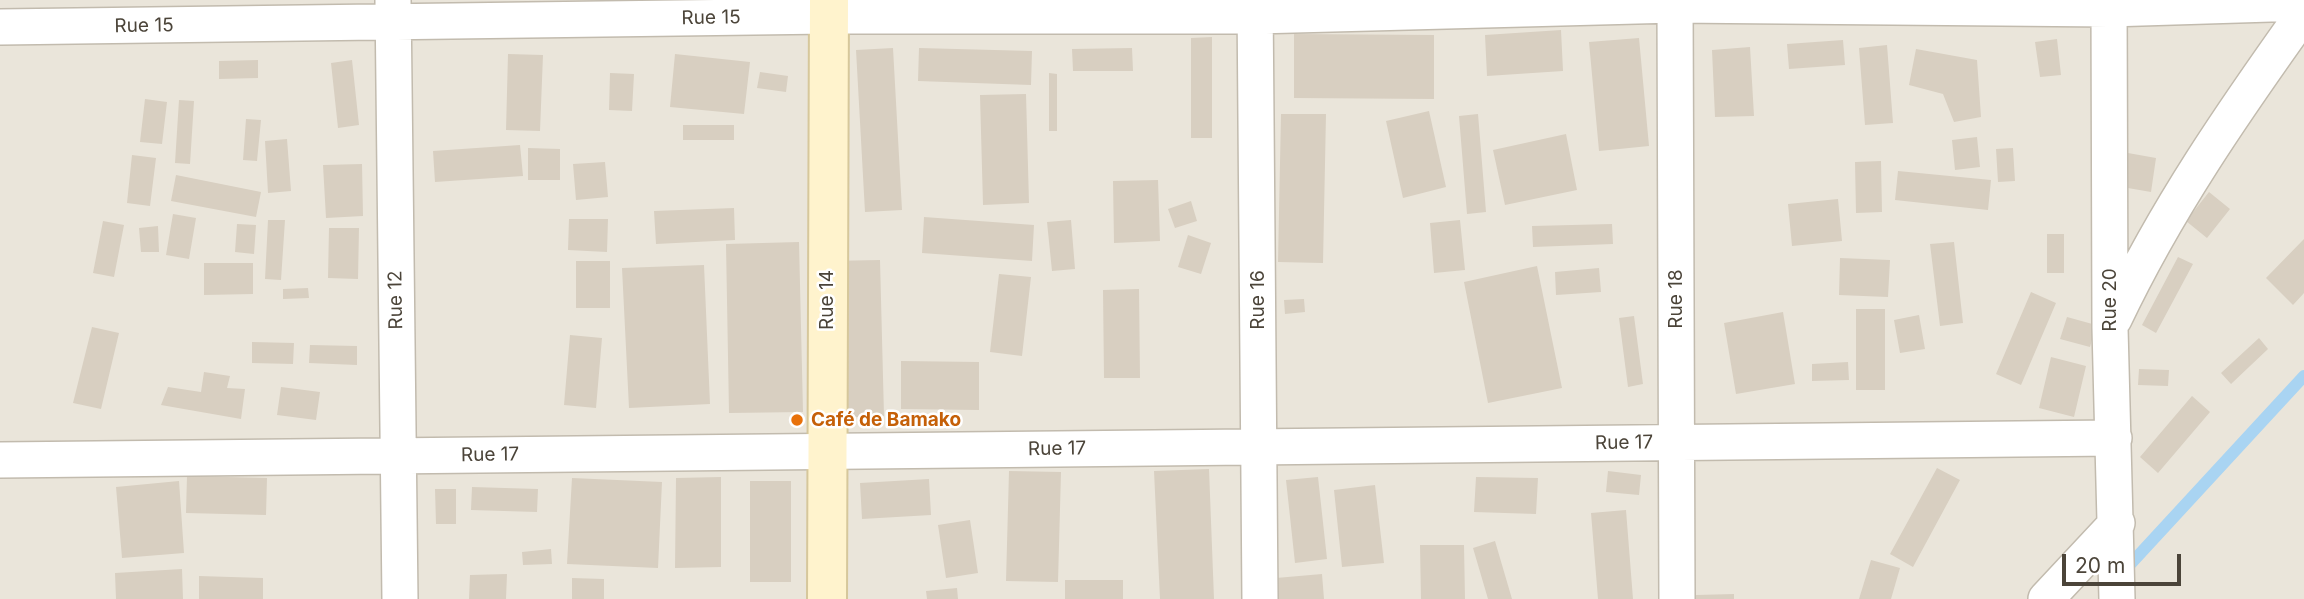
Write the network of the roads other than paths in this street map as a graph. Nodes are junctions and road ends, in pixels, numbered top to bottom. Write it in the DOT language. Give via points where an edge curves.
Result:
graph roads {
  1 [pos="1675,2"];
  2 [pos="2304,3"];
  3 [pos="2109,4"];
  4 [pos="829,8"];
  5 [pos="1256,8"];
  6 [pos="393,11"];
  7 [pos="2304,13"];
  8 [pos="0,27"];
  9 [pos="2110,328"];
  10 [pos="2113,438"];
  11 [pos="1676,442"];
  12 [pos="1259,447"];
  13 [pos="826,451"];
  14 [pos="398,456"];
  15 [pos="0,460"];
  16 [pos="2117,523"];
  17 [pos="400,599"];
  18 [pos="827,599"];
  19 [pos="1260,599"];
  20 [pos="1677,599"];
  21 [pos="2046,599"];
  22 [pos="2117,599"];
  1 -- 3 [label="street, Rue 15"];
  1 -- 5 [label="street, Rue 15"];
  1 -- 11 [label="street, Rue 18"];
  2 -- 3 [label="street, Rue 15"];
  3 -- 9 [label="street, Rue 20"];
  4 -- 5 [label="street, Rue 15"];
  4 -- 6 [label="street, Rue 15"];
  4 -- 13 [label="street, Rue 14"];
  5 -- 12 [label="street, Rue 16"];
  6 -- 8 [label="street, Rue 15"];
  6 -- 14 [label="street, Rue 12"];
  7 -- 9 [label="street" via="2184,186"];
  9 -- 10 [label="street, Rue 20"];
  10 -- 11 [label="street, Rue 17"];
  10 -- 16 [label="street, Rue 20"];
  11 -- 12 [label="street, Rue 17"];
  11 -- 20 [label="street, Rue 18"];
  12 -- 13 [label="street, Rue 17"];
  12 -- 19 [label="street, Rue 16"];
  13 -- 14 [label="street, Rue 17"];
  13 -- 18 [label="street, Rue 14"];
  14 -- 15 [label="street, Rue 17"];
  14 -- 17 [label="street, Rue 12"];
  16 -- 21 [label="street"];
  16 -- 22 [label="street, Rue 20"];
}
